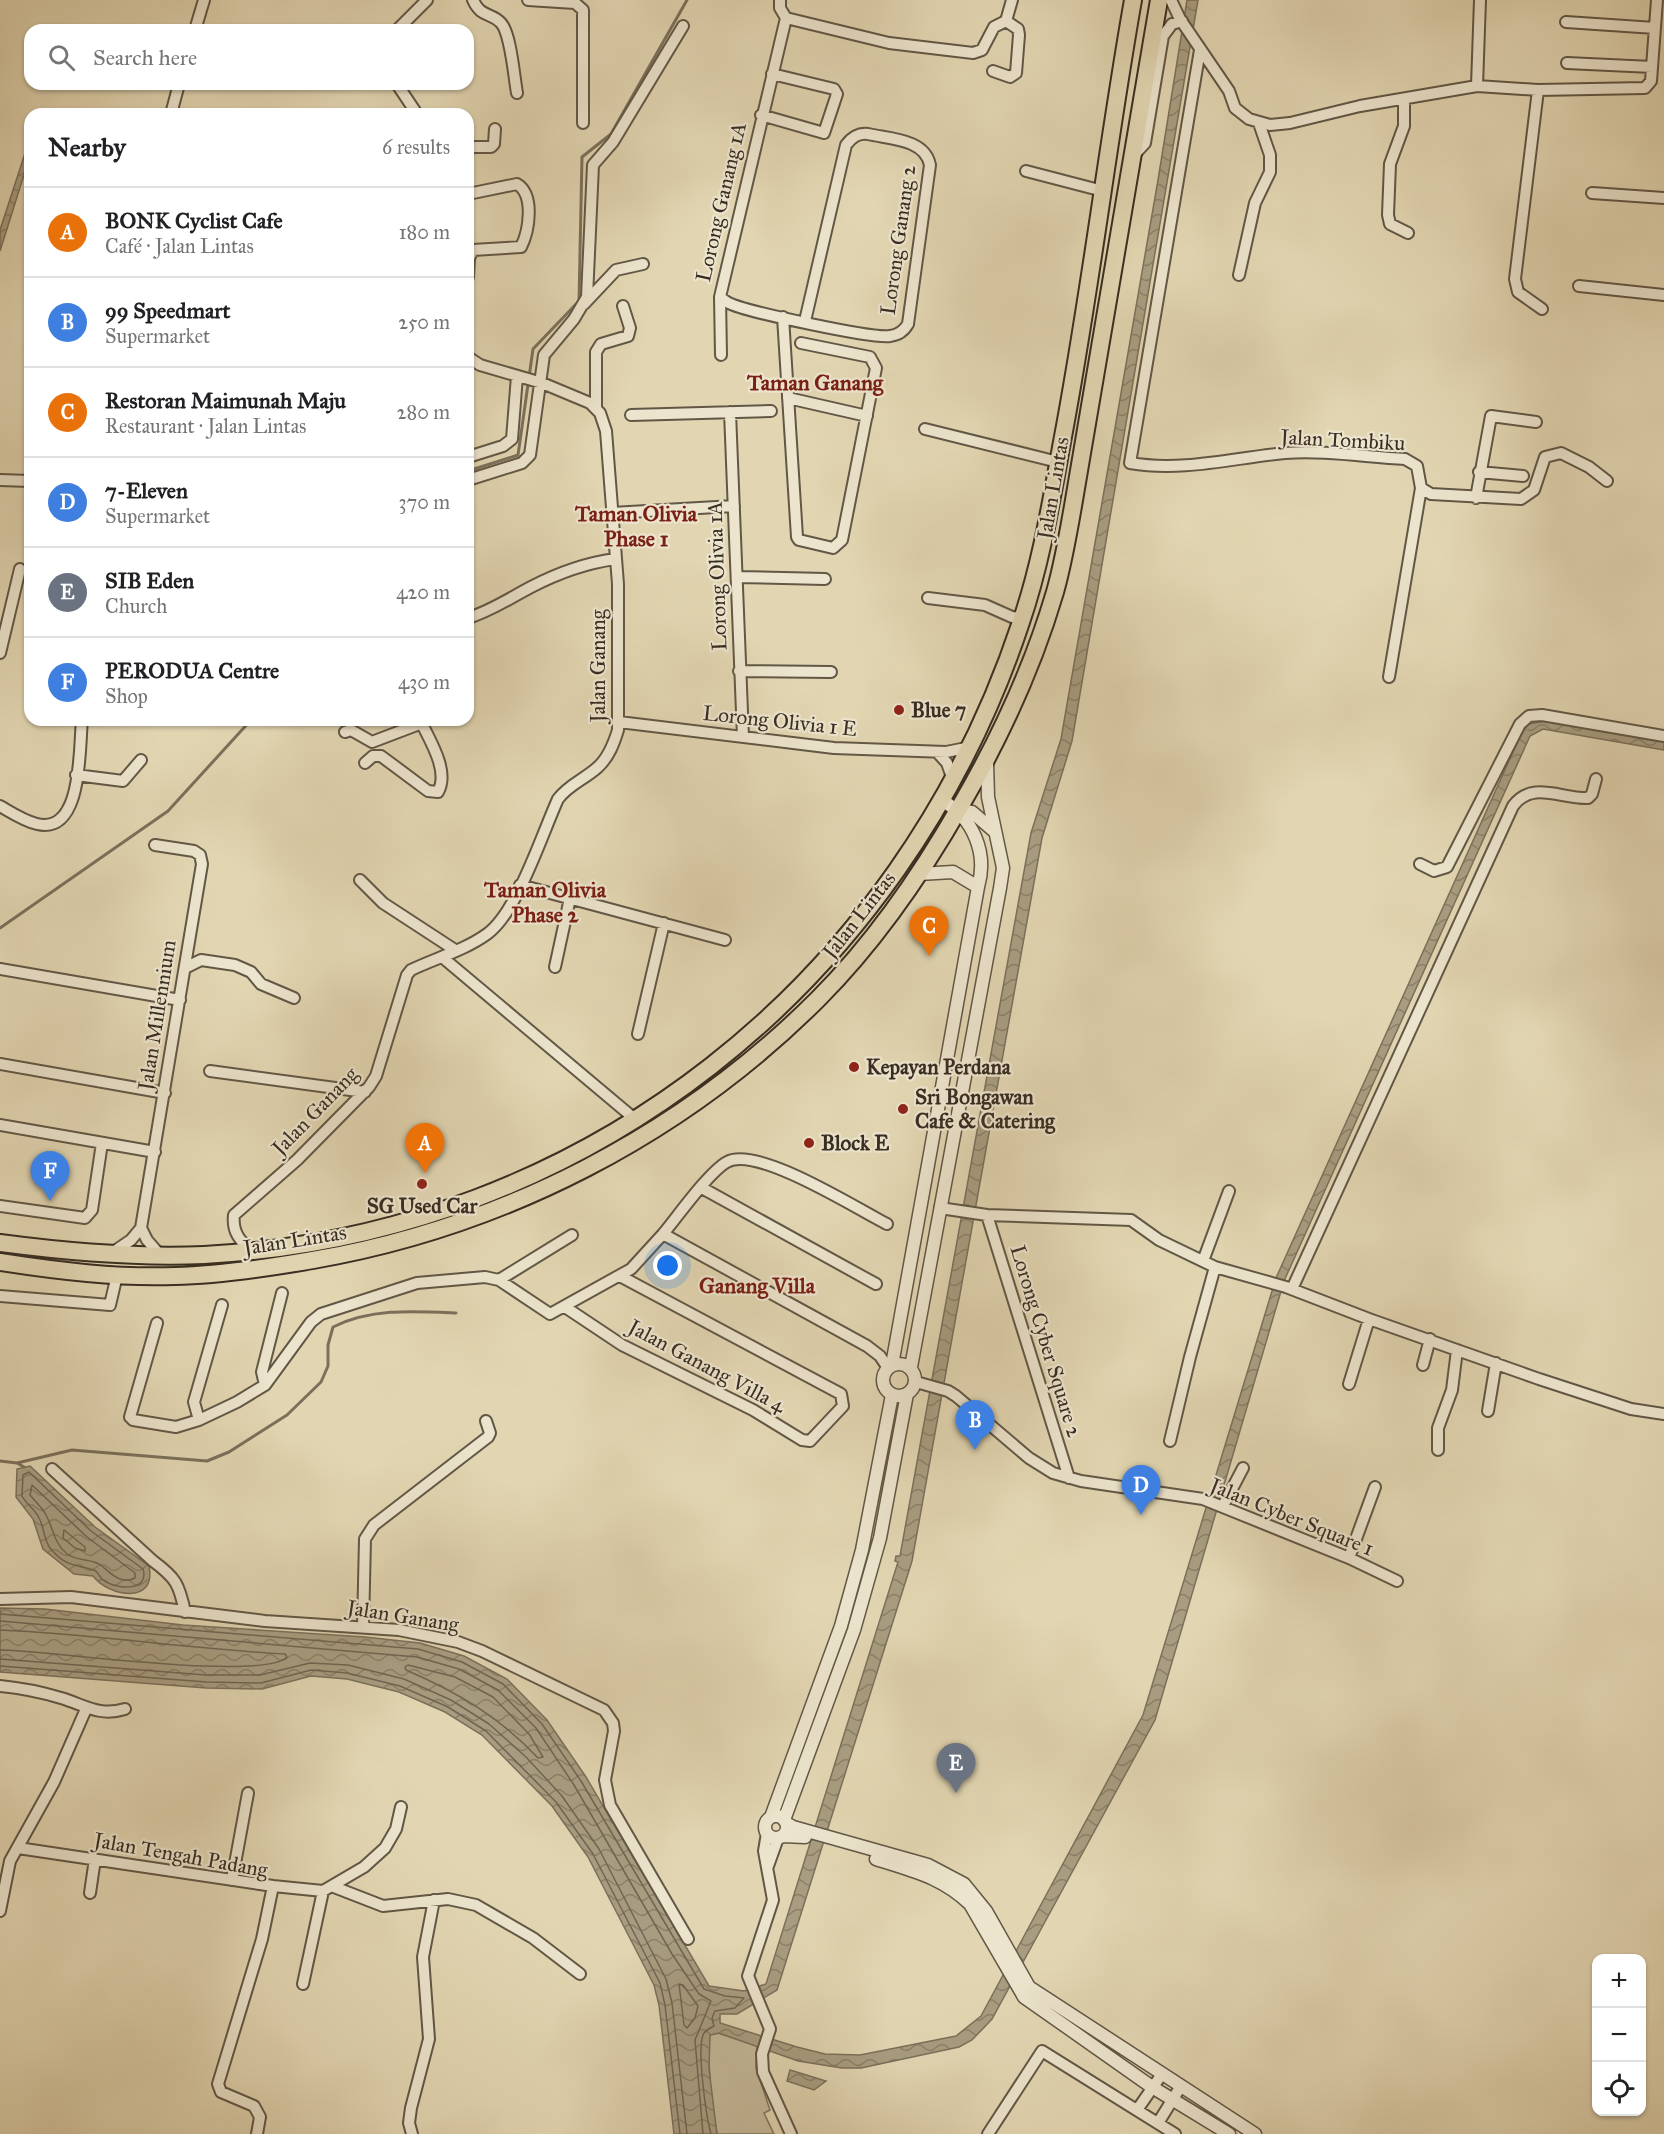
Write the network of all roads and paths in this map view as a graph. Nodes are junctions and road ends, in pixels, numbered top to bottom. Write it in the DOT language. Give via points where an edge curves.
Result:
graph roads {
  1 [pos="204,0"];
  2 [pos="427,0"];
  3 [pos="473,0"];
  4 [pos="528,0"];
  5 [pos="780,0"];
  6 [pos="1012,0"];
  7 [pos="1133,0"];
  8 [pos="1159,0"];
  9 [pos="1171,0"];
  10 [pos="1480,0"];
  11 [pos="1657,0"];
  12 [pos="786,18"];
  13 [pos="1006,21"];
  14 [pos="1182,21"];
  15 [pos="1566,22"];
  16 [pos="197,24"];
  17 [pos="403,24"];
  18 [pos="683,26"];
  19 [pos="1655,28"];
  20 [pos="1197,45"];
  21 [pos="1656,60"];
  22 [pos="1568,63"];
  23 [pos="993,71"];
  24 [pos="772,74"];
  25 [pos="1477,86"];
  26 [pos="177,90"];
  27 [pos="401,90"];
  28 [pos="1538,90"];
  29 [pos="517,93"];
  30 [pos="1404,99"];
  31 [pos="173,108"];
  32 [pos="413,108"];
  33 [pos="761,115"];
  34 [pos="583,123"];
  35 [pos="1259,123"];
  36 [pos="495,129"];
  37 [pos="474,147"];
  38 [pos="1134,155"];
  39 [pos="1026,171"];
  40 [pos="1103,191"];
  41 [pos="474,193"];
  42 [pos="1592,193"];
  43 [pos="1664,198"];
  44 [pos="1408,233"];
  45 [pos="474,250"];
  46 [pos="643,264"];
  47 [pos="1239,274"];
  48 [pos="1579,286"];
  49 [pos="1664,295"];
  50 [pos="720,297"];
  51 [pos="584,304"];
  52 [pos="623,306"];
  53 [pos="1542,309"];
  54 [pos="783,317"];
  55 [pos="805,321"];
  56 [pos="886,337"];
  57 [pos="801,343"];
  58 [pos="721,355"];
  59 [pos="474,361"];
  60 [pos="519,377"];
  61 [pos="540,382"];
  62 [pos="788,398"];
  63 [pos="596,407"];
  64 [pos="771,411"];
  65 [pos="730,412"];
  66 [pos="631,415"];
  67 [pos="867,417"];
  68 [pos="1536,422"];
  69 [pos="925,429"];
  70 [pos="474,455"];
  71 [pos="1058,462"];
  72 [pos="1479,472"];
  73 [pos="1523,476"];
  74 [pos="474,478"];
  75 [pos="0,480"];
  76 [pos="24,481"];
  77 [pos="1607,481"];
  78 [pos="1421,488"];
  79 [pos="1476,498"];
  80 [pos="734,506"];
  81 [pos="612,513"];
  82 [pos="615,559"];
  83 [pos="20,569"];
  84 [pos="737,577"];
  85 [pos="825,579"];
  86 [pos="928,598"];
  87 [pos="474,616"];
  88 [pos="1023,618"];
  89 [pos="1044,627"];
  90 [pos="0,653"];
  91 [pos="740,671"];
  92 [pos="831,672"];
  93 [pos="1002,675"];
  94 [pos="1389,677"];
  95 [pos="619,722"];
  96 [pos="81,726"];
  97 [pos="411,726"];
  98 [pos="423,726"];
  99 [pos="345,732"];
  100 [pos="1664,736"];
  101 [pos="742,737"];
  102 [pos="972,747"];
  103 [pos="937,752"];
  104 [pos="141,760"];
  105 [pos="987,761"];
  106 [pos="365,764"];
  107 [pos="76,775"];
  108 [pos="1596,779"];
  109 [pos="954,782"];
  110 [pos="943,801"];
  111 [pos="0,806"];
  112 [pos="958,810"];
  113 [pos="995,832"];
  114 [pos="155,845"];
  115 [pos="1420,864"];
  116 [pos="919,874"];
  117 [pos="360,880"];
  118 [pos="520,885"];
  119 [pos="978,887"];
  120 [pos="570,898"];
  121 [pos="664,923"];
  122 [pos="725,940"];
  123 [pos="455,950"];
  124 [pos="442,957"];
  125 [pos="555,967"];
  126 [pos="184,968"];
  127 [pos="0,969"];
  128 [pos="294,998"];
  129 [pos="180,1000"];
  130 [pos="638,1034"];
  131 [pos="0,1064"];
  132 [pos="210,1071"];
  133 [pos="366,1092"];
  134 [pos="165,1093"];
  135 [pos="636,1120"];
  136 [pos="0,1125"];
  137 [pos="102,1143"];
  138 [pos="596,1143"];
  139 [pos="155,1152"];
  140 [pos="608,1158"];
  141 [pos="702,1188"];
  142 [pos="1229,1191"];
  143 [pos="0,1206"];
  144 [pos="940,1208"];
  145 [pos="981,1215"];
  146 [pos="887,1224"];
  147 [pos="141,1228"];
  148 [pos="235,1231"];
  149 [pos="663,1234"];
  150 [pos="572,1235"];
  151 [pos="0,1243"];
  152 [pos="254,1250"];
  153 [pos="219,1254"];
  154 [pos="109,1255"];
  155 [pos="161,1256"];
  156 [pos="1203,1261"];
  157 [pos="0,1262"];
  158 [pos="1215,1267"];
  159 [pos="117,1275"];
  160 [pos="620,1276"];
  161 [pos="499,1280"];
  162 [pos="876,1284"];
  163 [pos="1289,1288"];
  164 [pos="282,1293"];
  165 [pos="0,1296"];
  166 [pos="222,1305"];
  167 [pos="565,1307"];
  168 [pos="1369,1319"];
  169 [pos="158,1323"];
  170 [pos="1430,1339"];
  171 [pos="1457,1350"];
  172 [pos="1496,1363"];
  173 [pos="1423,1365"];
  174 [pos="890,1366"];
  175 [pos="911,1367"];
  176 [pos="921,1384"];
  177 [pos="1348,1384"];
  178 [pos="265,1385"];
  179 [pos="907,1394"];
  180 [pos="892,1395"];
  181 [pos="1488,1411"];
  182 [pos="1664,1414"];
  183 [pos="199,1420"];
  184 [pos="486,1421"];
  185 [pos="1170,1441"];
  186 [pos="1438,1450"];
  187 [pos="1243,1468"];
  188 [pos="52,1469"];
  189 [pos="1069,1478"];
  190 [pos="1375,1487"];
  191 [pos="1221,1506"];
  192 [pos="1349,1558"];
  193 [pos="1397,1581"];
  194 [pos="0,1599"];
  195 [pos="185,1612"];
  196 [pos="363,1627"];
  197 [pos="0,1686"];
  198 [pos="86,1709"];
  199 [pos="125,1709"];
  200 [pos="248,1792"];
  201 [pos="401,1807"];
  202 [pos="771,1817"];
  203 [pos="785,1821"];
  204 [pos="799,1832"];
  205 [pos="776,1835"];
  206 [pos="18,1848"];
  207 [pos="95,1859"];
  208 [pos="232,1880"];
  209 [pos="273,1886"];
  210 [pos="329,1889"];
  211 [pos="90,1893"];
  212 [pos="434,1900"];
  213 [pos="0,1911"];
  214 [pos="688,1939"];
  215 [pos="580,1974"];
  216 [pos="303,1984"];
  217 [pos="1020,1984"];
  218 [pos="1161,2074"];
  219 [pos="1181,2086"];
  220 [pos="1152,2087"];
  221 [pos="1172,2100"];
  222 [pos="1137,2110"];
  223 [pos="1158,2123"];
  224 [pos="257,2134"];
  225 [pos="412,2134"];
  226 [pos="791,2134"];
  227 [pos="988,2134"];
  228 [pos="1174,2134"];
  229 [pos="1229,2134"];
  230 [pos="1256,2134"];
  1 -- 16 [label="street"];
  2 -- 17 [label="street"];
  3 -- 29 [label="street" via="478,10 498,20 506,30"];
  4 -- 34 [label="street" via="575,3 583,10"];
  5 -- 12 [label="street"];
  6 -- 13 [label="street"];
  7 -- 40 [label="highway, Jalan Lintas"];
  8 -- 38 [label="highway, Jalan Lintas"];
  9 -- 14 [label="street"];
  10 -- 25 [label="street"];
  11 -- 19 [label="street"];
  12 -- 13 [label="street" via="889,43 973,53 982,50 994,27"];
  12 -- 24 [label="street, Lorong Ganang 1A"];
  13 -- 23 [label="street" via="1018,29 1016,73 1010,77"];
  14 -- 20 [label="street"];
  14 -- 38 [label="street" via="1172,24 1163,36 1148,133"];
  15 -- 19 [label="street"];
  18 -- 51 [label="street" via="613,142 593,165"];
  19 -- 21 [label="street"];
  20 -- 35 [label="street" via="1229,91 1235,108"];
  20 -- 78 [label="street, Jalan Tombiku" via="1130,464 1188,465 1294,453 1405,459 1417,466"];
  21 -- 22 [label="street"];
  21 -- 28 [label="street" via="1649,87 1640,90"];
  24 -- 33 [label="street, Lorong Ganang 1A"];
  24 -- 33 [label="street" via="834,89 837,94 824,134"];
  25 -- 28 [label="street"];
  25 -- 30 [label="street"];
  26 -- 31 [label="street"];
  27 -- 32 [label="street"];
  28 -- 53 [label="street" via="1515,279 1518,292"];
  30 -- 35 [label="street" via="1279,125"];
  30 -- 44 [label="street" via="1404,126 1390,164 1388,215 1390,224"];
  33 -- 50 [label="street, Lorong Ganang 1A"];
  35 -- 47 [label="street" via="1270,155 1270,172 1255,203"];
  36 -- 37 [label="street" via="491,147"];
  38 -- 89 [label="highway, Jalan Lintas" via="1069,526"];
  39 -- 40 [label="street"];
  40 -- 71 [label="highway, Jalan Lintas"];
  41 -- 45 [label="street" via="517,184 526,196 528,218 521,247"];
  42 -- 43 [label="street"];
  46 -- 51 [label="street" via="616,270"];
  48 -- 49 [label="street"];
  50 -- 54 [label="street, Lorong Ganang 1A" via="732,305"];
  50 -- 58 [label="street"];
  51 -- 61 [label="street" via="545,352"];
  52 -- 63 [label="street" via="630,328 628,336 601,344 596,352"];
  54 -- 55 [label="street, Lorong Ganang 1A"];
  54 -- 62 [label="street"];
  55 -- 56 [label="street, Lorong Ganang 1A"];
  55 -- 56 [label="street, Lorong Ganang 2" via="846,145 855,136 868,134 918,146 926,153 930,165 908,324 900,333"];
  57 -- 67 [label="street" via="870,357 876,368"];
  59 -- 60 [label="street"];
  60 -- 61 [label="street"];
  60 -- 70 [label="street" via="512,439"];
  61 -- 63 [label="street"];
  61 -- 74 [label="street" via="528,458"];
  62 -- 67 [label="street"];
  62 -- 67 [label="street" via="796,537 828,548 837,547 842,540"];
  63 -- 81 [label="street, Jalan Ganang" via="606,431"];
  64 -- 65 [label="street"];
  65 -- 66 [label="street"];
  65 -- 80 [label="street, Lorong Olivia 1A"];
  68 -- 72 [label="street" via="1491,416"];
  69 -- 71 [label="street"];
  71 -- 88 [label="highway, Jalan Lintas"];
  72 -- 73 [label="street"];
  72 -- 79 [label="street"];
  75 -- 76 [label="street"];
  77 -- 79 [label="street" via="1561,453 1545,457 1534,490 1525,497"];
  78 -- 79 [label="street" via="1431,494"];
  78 -- 94 [label="street"];
  80 -- 81 [label="street"];
  80 -- 84 [label="street, Lorong Olivia 1A"];
  81 -- 82 [label="street, Jalan Ganang"];
  82 -- 87 [label="street" via="564,573"];
  82 -- 95 [label="street, Jalan Ganang"];
  83 -- 90 [label="street"];
  84 -- 85 [label="street"];
  84 -- 91 [label="street, Lorong Olivia 1A"];
  86 -- 88 [label="street" via="985,605"];
  88 -- 93 [label="highway, Jalan Lintas"];
  89 -- 93 [label="highway" via="1033,627 1025,634"];
  89 -- 105 [label="highway, Jalan Lintas"];
  91 -- 92 [label="street"];
  91 -- 101 [label="street, Lorong Olivia 1A"];
  93 -- 102 [label="highway, Jalan Lintas"];
  95 -- 101 [label="street, Lorong Olivia 1 E"];
  95 -- 118 [label="street, Jalan Ganang" via="605,759 558,799"];
  96 -- 107 [label="street"];
  97 -- 99 [label="street" via="372,742 351,730"];
  98 -- 106 [label="street" via="439,764 438,792 428,791 381,756 373,756"];
  100 -- 115 [label="street" via="1529,716 1520,724 1447,867 1434,871"];
  101 -- 103 [label="street, Lorong Olivia 1 E" via="819,747"];
  102 -- 103 [label="street, Lorong Olivia 1 E"];
  102 -- 109 [label="highway, Jalan Lintas"];
  103 -- 109 [label="street"];
  104 -- 107 [label="street" via="123,781"];
  105 -- 112 [label="highway, Jalan Lintas"];
  105 -- 113 [label="street"];
  107 -- 111 [label="street" via="70,810 58,822 36,824"];
  108 -- 163 [label="street" via="1587,798 1531,792 1513,806"];
  109 -- 110 [label="highway, Jalan Lintas"];
  110 -- 112 [label="street"];
  110 -- 135 [label="highway, Jalan Lintas" via="883,891 812,976 741,1042"];
  112 -- 113 [label="street" via="972,812"];
  112 -- 116 [label="highway, Jalan Lintas"];
  112 -- 119 [label="street" via="981,851"];
  113 -- 144 [label="street" via="1003,868 998,905"];
  114 -- 126 [label="street, Jalan Millennium" via="194,851 202,858"];
  116 -- 119 [label="street" via="953,872"];
  116 -- 140 [label="highway, Jalan Lintas" via="875,934 800,1016 713,1089"];
  117 -- 123 [label="street" via="383,903"];
  118 -- 120 [label="street"];
  118 -- 123 [label="street, Jalan Ganang" via="497,926"];
  119 -- 174 [label="street"];
  120 -- 121 [label="street"];
  120 -- 125 [label="street"];
  121 -- 122 [label="street"];
  121 -- 130 [label="street"];
  123 -- 124 [label="street, Jalan Ganang"];
  124 -- 133 [label="street, Jalan Ganang" via="407,975 376,1076"];
  124 -- 135 [label="street"];
  126 -- 128 [label="street" via="201,960 235,965 251,972 261,984"];
  126 -- 129 [label="street, Jalan Millennium"];
  127 -- 129 [label="street"];
  129 -- 134 [label="street, Jalan Millennium"];
  131 -- 134 [label="street"];
  132 -- 133 [label="street"];
  133 -- 148 [label="street, Jalan Ganang" via="237,1212 233,1220"];
  134 -- 139 [label="street, Jalan Millennium"];
  135 -- 138 [label="highway, Jalan Lintas"];
  136 -- 137 [label="street"];
  137 -- 139 [label="street"];
  137 -- 143 [label="street" via="89,1215 81,1219"];
  138 -- 140 [label="highway" via="598,1153"];
  138 -- 152 [label="highway, Jalan Lintas" via="470,1200 414,1218 354,1234"];
  139 -- 147 [label="street, Jalan Millennium"];
  140 -- 159 [label="highway, Jalan Lintas" via="476,1218 358,1252 237,1272"];
  141 -- 146 [label="street" via="722,1165 736,1159 755,1160 782,1169"];
  141 -- 149 [label="street"];
  141 -- 162 [label="street"];
  142 -- 156 [label="street"];
  144 -- 145 [label="street"];
  144 -- 175 [label="street"];
  145 -- 156 [label="street" via="1131,1220 1159,1240"];
  145 -- 189 [label="street, Lorong Cyber Square 2"];
  147 -- 154 [label="street"];
  147 -- 155 [label="street"];
  148 -- 152 [label="street"];
  148 -- 153 [label="street, Jalan Ganang"];
  149 -- 160 [label="street" via="639,1262"];
  149 -- 174 [label="street" via="867,1346"];
  150 -- 161 [label="street"];
  151 -- 154 [label="highway, Jalan Lintas"];
  152 -- 153 [label="highway, Jalan Lintas"];
  153 -- 155 [label="highway, Jalan Lintas"];
  154 -- 155 [label="highway, Jalan Lintas"];
  156 -- 158 [label="street"];
  157 -- 159 [label="highway, Jalan Lintas"];
  158 -- 163 [label="street"];
  158 -- 185 [label="street"];
  159 -- 165 [label="street" via="110,1305"];
  160 -- 167 [label="street"];
  160 -- 167 [label="street, Jalan Ganang Villa 4" via="841,1394 843,1407 810,1441 802,1440 753,1410 622,1345"];
  161 -- 167 [label="street" via="546,1313"];
  161 -- 178 [label="street" via="485,1277 417,1283 321,1314"];
  163 -- 168 [label="street"];
  164 -- 178 [label="street" via="262,1372"];
  166 -- 183 [label="street" via="194,1402"];
  168 -- 170 [label="street"];
  168 -- 177 [label="street"];
  169 -- 183 [label="street" via="130,1417 176,1427"];
  170 -- 171 [label="street"];
  170 -- 173 [label="street"];
  171 -- 172 [label="street"];
  171 -- 186 [label="street" via="1452,1390 1436,1438"];
  172 -- 181 [label="street"];
  172 -- 182 [label="street" via="1631,1409"];
  174 -- 175 [label="street" via="902,1363"];
  174 -- 180 [label="street" via="883,1383"];
  175 -- 176 [label="street"];
  176 -- 179 [label="street"];
  176 -- 189 [label="street, Jalan Cyber Square 1" via="948,1391 1029,1458"];
  178 -- 183 [label="street"];
  179 -- 180 [label="street"];
  179 -- 203 [label="street" via="880,1538 854,1630"];
  180 -- 202 [label="street" via="864,1541 841,1626"];
  184 -- 196 [label="street" via="488,1437 374,1525 366,1539"];
  187 -- 191 [label="street"];
  188 -- 195 [label="street" via="171,1574 178,1583"];
  189 -- 191 [label="street, Jalan Cyber Square 1" via="1203,1499"];
  190 -- 192 [label="street"];
  191 -- 192 [label="street, Jalan Cyber Square 1"];
  192 -- 193 [label="street, Jalan Cyber Square 1"];
  194 -- 195 [label="street, Jalan Ganang" via="71,1597"];
  195 -- 196 [label="street, Jalan Ganang"];
  196 -- 214 [label="street, Jalan Ganang" via="458,1642 604,1710 614,1731 605,1780 610,1805"];
  197 -- 198 [label="street" via="62,1698"];
  198 -- 199 [label="street" via="106,1713"];
  198 -- 206 [label="street" via="54,1782"];
  200 -- 208 [label="street"];
  201 -- 210 [label="street" via="396,1829 385,1848"];
  202 -- 203 [label="street" via="780,1816"];
  202 -- 205 [label="street" via="766,1822"];
  203 -- 204 [label="street"];
  203 -- 205 [label="street" via="787,1830"];
  204 -- 205 [label="street"];
  204 -- 217 [label="street" via="944,1882 970,1904"];
  205 -- 226 [label="street" via="764,1851 773,1900 748,1970 751,1987 768,2022 763,2072"];
  206 -- 207 [label="street, Jalan Tengah Padang"];
  206 -- 213 [label="street" via="4,1878"];
  207 -- 208 [label="street, Jalan Tengah Padang"];
  207 -- 211 [label="street"];
  208 -- 209 [label="street, Jalan Tengah Padang"];
  209 -- 210 [label="street"];
  209 -- 224 [label="street, Jalan Tengah Padang" via="262,1939 218,2084 221,2092 254,2106 260,2118"];
  210 -- 212 [label="street" via="383,1906"];
  210 -- 216 [label="street"];
  212 -- 215 [label="street" via="460,1900 492,1913"];
  212 -- 225 [label="street" via="423,1957 429,2038 411,2108"];
  217 -- 218 [label="street"];
  217 -- 220 [label="street" via="1024,1997"];
  218 -- 219 [label="street"];
  218 -- 220 [label="street"];
  219 -- 221 [label="street"];
  219 -- 230 [label="street"];
  220 -- 221 [label="street"];
  220 -- 222 [label="street"];
  221 -- 223 [label="street"];
  221 -- 229 [label="street"];
  222 -- 223 [label="street"];
  222 -- 227 [label="street" via="1042,2051"];
  223 -- 228 [label="street"];
}
